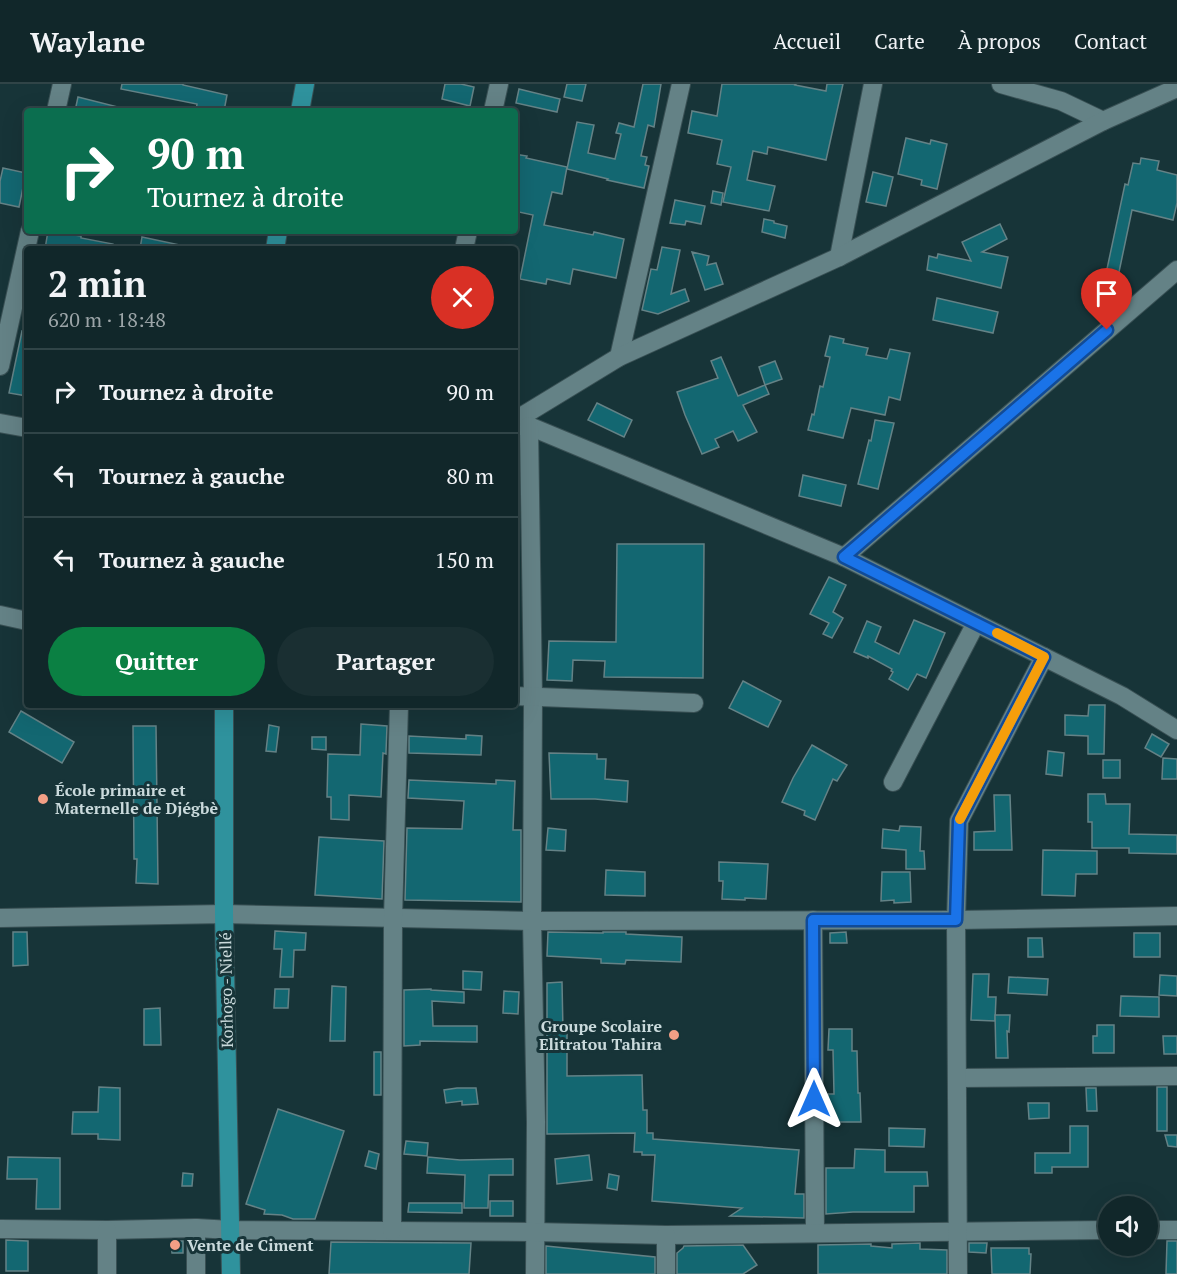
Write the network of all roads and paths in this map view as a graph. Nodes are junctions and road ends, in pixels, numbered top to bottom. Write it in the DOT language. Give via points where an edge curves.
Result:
graph roads {
  1 [pos="62,84"];
  2 [pos="305,84"];
  3 [pos="499,84"];
  4 [pos="681,84"];
  5 [pos="873,84"];
  6 [pos="1001,84"];
  7 [pos="1177,88"];
  8 [pos="1063,92"];
  9 [pos="57,108"];
  10 [pos="301,108"];
  11 [pos="494,108"];
  12 [pos="1103,121"];
  13 [pos="838,257"];
  14 [pos="24,258"];
  15 [pos="1177,270"];
  16 [pos="620,357"];
  17 [pos="0,366"];
  18 [pos="0,423"];
  19 [pos="520,424"];
  20 [pos="24,427"];
  21 [pos="844,557"];
  22 [pos="0,615"];
  23 [pos="24,620"];
  24 [pos="976,623"];
  25 [pos="1044,657"];
  26 [pos="524,696"];
  27 [pos="694,703"];
  28 [pos="224,708"];
  29 [pos="399,708"];
  30 [pos="1177,730"];
  31 [pos="893,782"];
  32 [pos="224,914"];
  33 [pos="1177,916"];
  34 [pos="0,918"];
  35 [pos="393,918"];
  36 [pos="813,920"];
  37 [pos="956,920"];
  38 [pos="532,921"];
  39 [pos="1177,1076"];
  40 [pos="957,1078"];
  41 [pos="196,1228"];
  42 [pos="0,1229"];
  43 [pos="107,1230"];
  44 [pos="231,1230"];
  45 [pos="1098,1230"];
  46 [pos="1158,1230"];
  47 [pos="1177,1230"];
  48 [pos="392,1231"];
  49 [pos="957,1231"];
  50 [pos="535,1232"];
  51 [pos="815,1233"];
  52 [pos="666,1235"];
  53 [pos="107,1274"];
  54 [pos="196,1274"];
  55 [pos="231,1274"];
  56 [pos="535,1274"];
  57 [pos="666,1274"];
  58 [pos="958,1274"];
  1 -- 9 [label="street"];
  2 -- 10 [label="main road"];
  3 -- 11 [label="street"];
  4 -- 16 [label="street"];
  5 -- 13 [label="street"];
  6 -- 8 [label="street"];
  7 -- 12 [label="street"];
  8 -- 12 [label="street"];
  12 -- 13 [label="street"];
  13 -- 16 [label="street"];
  14 -- 17 [label="street"];
  15 -- 21 [label="street"];
  16 -- 19 [label="street"];
  18 -- 20 [label="street"];
  19 -- 21 [label="street"];
  19 -- 26 [label="street"];
  21 -- 24 [label="street"];
  22 -- 23 [label="street"];
  24 -- 25 [label="street"];
  24 -- 31 [label="street"];
  25 -- 30 [label="street" via="1122,696"];
  25 -- 37 [label="street" via="959,821"];
  26 -- 27 [label="street"];
  26 -- 38 [label="street"];
  28 -- 32 [label="main road, Korhogo - Niellé"];
  29 -- 35 [label="street"];
  32 -- 34 [label="street"];
  32 -- 35 [label="street"];
  32 -- 44 [label="main road, Korhogo - Niellé"];
  33 -- 37 [label="street"];
  35 -- 38 [label="street"];
  35 -- 48 [label="street"];
  36 -- 37 [label="street"];
  36 -- 38 [label="street"];
  36 -- 51 [label="street"];
  37 -- 40 [label="street"];
  38 -- 50 [label="street"];
  39 -- 40 [label="street"];
  40 -- 49 [label="street"];
  41 -- 43 [label="street"];
  41 -- 44 [label="street"];
  41 -- 54 [label="street"];
  42 -- 43 [label="street"];
  43 -- 53 [label="street"];
  44 -- 48 [label="street"];
  44 -- 55 [label="main road, Korhogo - Niellé"];
  45 -- 49 [label="street"];
  46 -- 47 [label="street"];
  48 -- 50 [label="street"];
  49 -- 51 [label="street"];
  49 -- 58 [label="street"];
  50 -- 52 [label="street"];
  50 -- 56 [label="street"];
  51 -- 52 [label="street"];
  52 -- 57 [label="street"];
}
